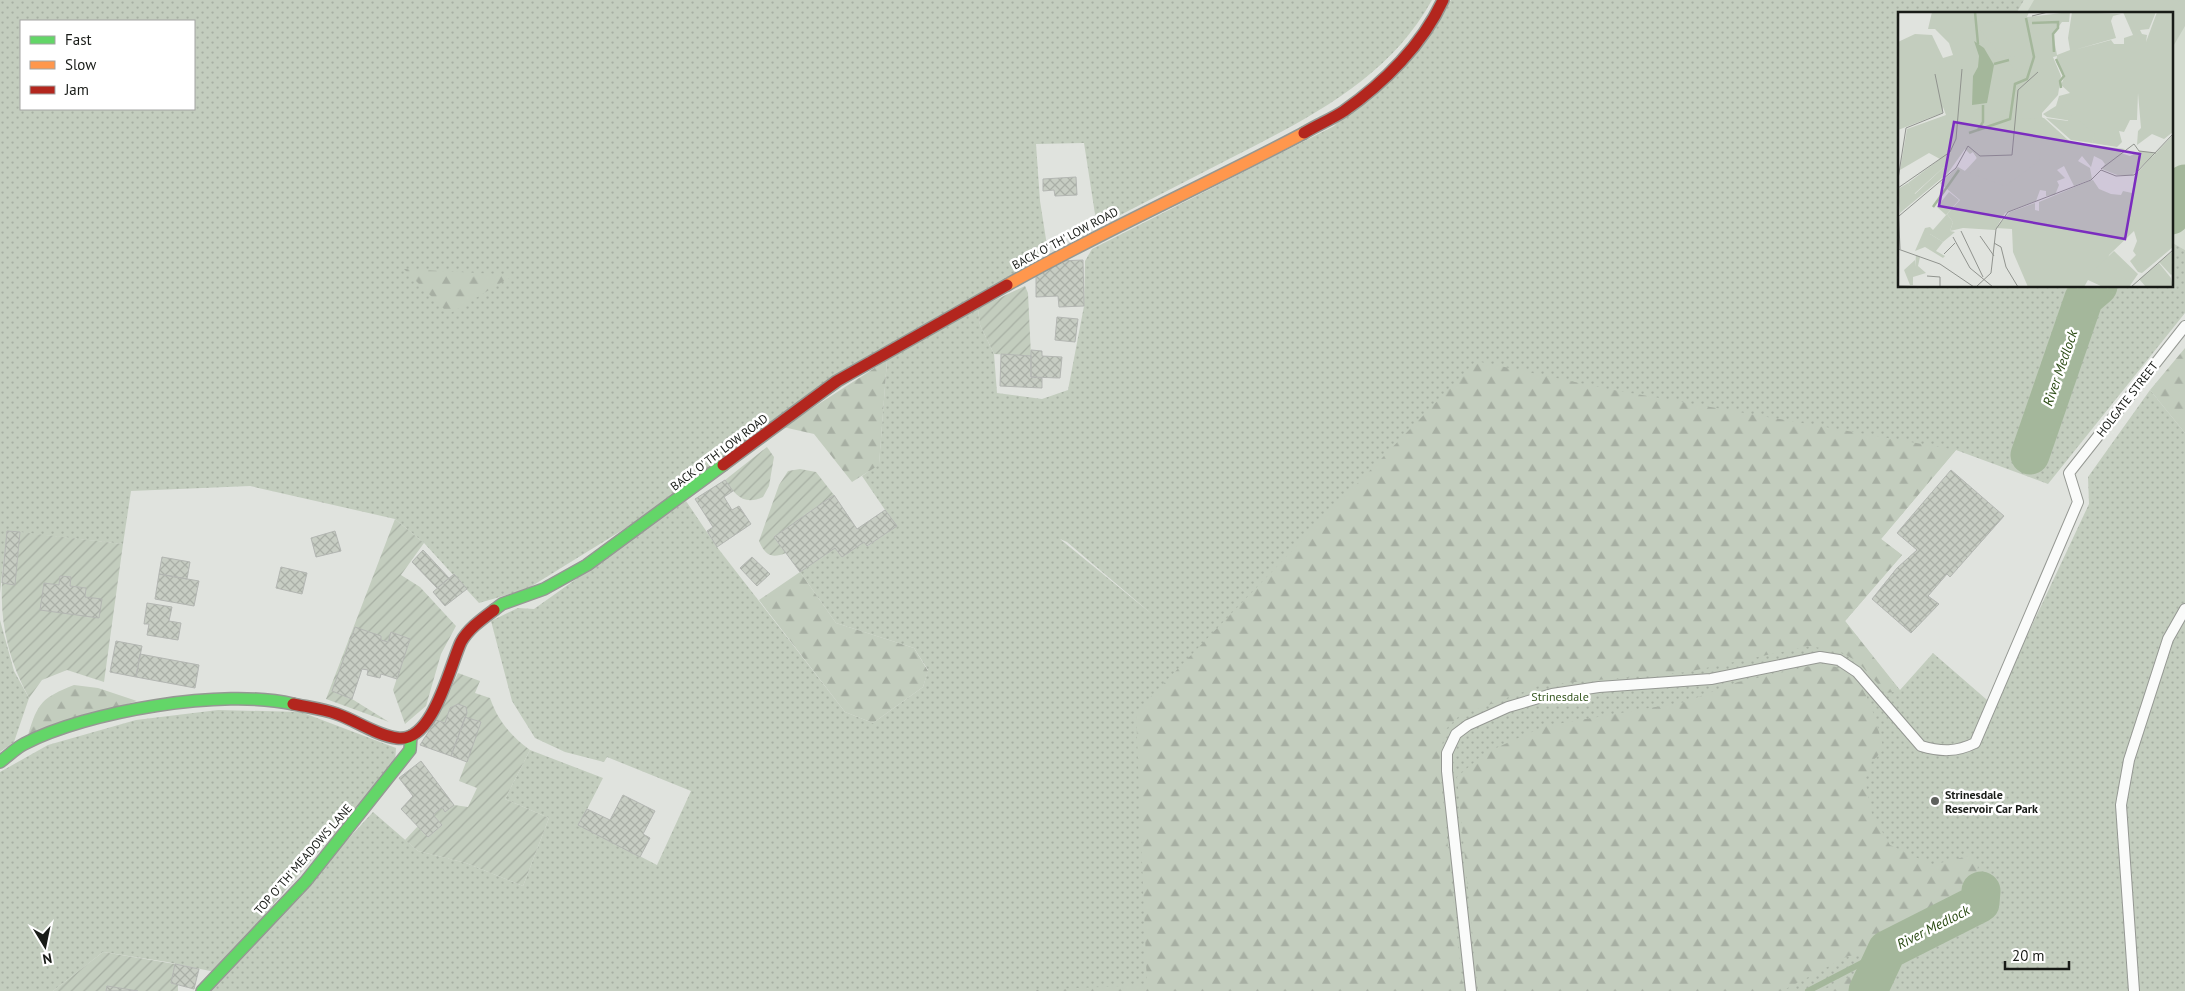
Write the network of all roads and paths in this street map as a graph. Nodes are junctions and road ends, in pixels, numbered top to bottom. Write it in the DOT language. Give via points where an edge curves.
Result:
graph roads {
  1 [pos="1443,0"];
  2 [pos="2185,326"];
  3 [pos="2185,609"];
  4 [pos="410,736"];
  5 [pos="0,762"];
  6 [pos="202,991"];
  7 [pos="1471,991"];
  8 [pos="2134,991"];
  1 -- 4 [label="street, BACK O' TH' LOW ROAD" via="1432,24 1387,76 1344,111 1251,161 1061,254 837,381 587,565 544,589 502,604 462,641 434,712"];
  2 -- 7 [label="lane, HOLGATE STREET" via="2070,473 2078,502 1975,743 1961,750 1936,751 1921,746 1857,672 1839,660 1820,657 1711,680 1599,687 1552,694 1508,707 1456,734 1447,753 1447,771"];
  3 -- 8 [label="lane" via="2168,640 2135,741 2121,805"];
  4 -- 5 [label="street" via="399,739 337,714 281,701 228,699 156,705 85,721 24,744"];
  4 -- 6 [label="street, TOP O' TH' MEADOWS LANE" via="410,750 367,807 306,881"];
}
